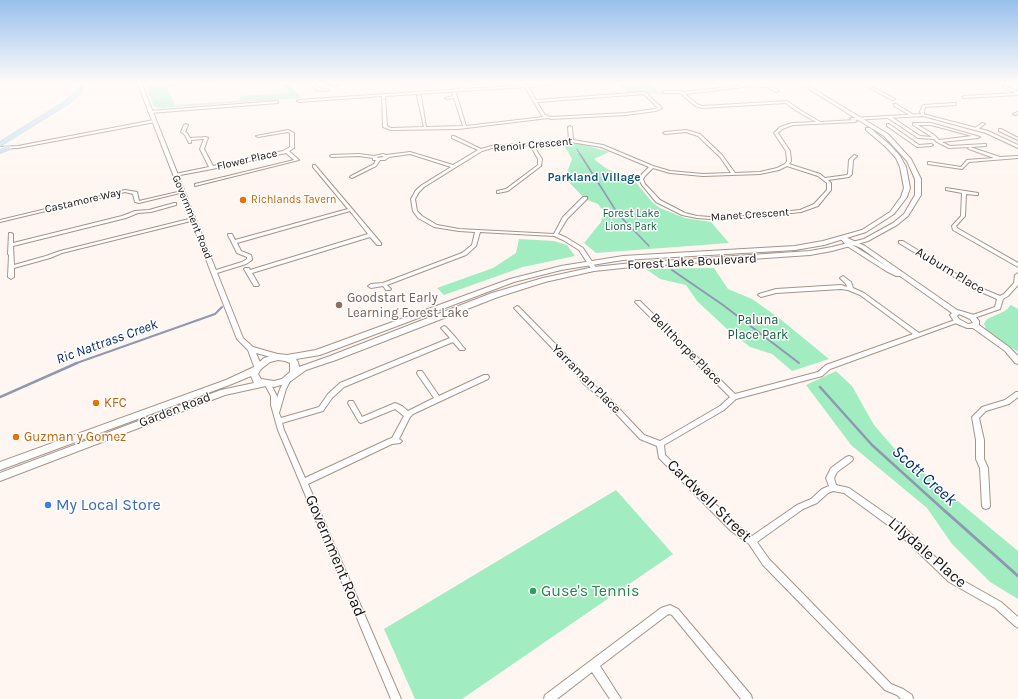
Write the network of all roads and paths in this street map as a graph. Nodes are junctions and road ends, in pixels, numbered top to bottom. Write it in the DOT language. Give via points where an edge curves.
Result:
graph roads {
  1 [pos="40,115"];
  2 [pos="47,115"];
  3 [pos="151,115"];
  4 [pos="385,115"];
  5 [pos="423,115"];
  6 [pos="460,115"];
  7 [pos="544,115"];
  8 [pos="597,115"];
  9 [pos="811,115"];
  10 [pos="848,115"];
  11 [pos="849,115"];
  12 [pos="912,115"];
  13 [pos="923,115"];
  14 [pos="889,117"];
  15 [pos="546,118"];
  16 [pos="857,120"];
  17 [pos="154,121"];
  18 [pos="822,122"];
  19 [pos="983,124"];
  20 [pos="186,125"];
  21 [pos="888,125"];
  22 [pos="464,126"];
  23 [pos="425,127"];
  24 [pos="570,127"];
  25 [pos="976,129"];
  26 [pos="1000,130"];
  27 [pos="900,132"];
  28 [pos="909,132"];
  29 [pos="665,133"];
  30 [pos="1007,134"];
  31 [pos="997,135"];
  32 [pos="258,136"];
  33 [pos="453,137"];
  34 [pos="0,138"];
  35 [pos="934,138"];
  36 [pos="7,139"];
  37 [pos="1018,139"];
  38 [pos="571,141"];
  39 [pos="938,141"];
  40 [pos="530,143"];
  41 [pos="0,144"];
  42 [pos="931,145"];
  43 [pos="985,145"];
  44 [pos="1018,147"];
  45 [pos="970,148"];
  46 [pos="3,149"];
  47 [pos="481,150"];
  48 [pos="286,151"];
  49 [pos="332,156"];
  50 [pos="374,156"];
  51 [pos="386,156"];
  52 [pos="855,156"];
  53 [pos="1018,157"];
  54 [pos="999,158"];
  55 [pos="378,160"];
  56 [pos="236,163"];
  57 [pos="929,163"];
  58 [pos="787,165"];
  59 [pos="314,166"];
  60 [pos="454,167"];
  61 [pos="652,167"];
  62 [pos="212,168"];
  63 [pos="242,174"];
  64 [pos="734,174"];
  65 [pos="176,175"];
  66 [pos="352,177"];
  67 [pos="825,179"];
  68 [pos="196,185"];
  69 [pos="947,189"];
  70 [pos="182,192"];
  71 [pos="498,192"];
  72 [pos="964,193"];
  73 [pos="976,194"];
  74 [pos="585,198"];
  75 [pos="139,202"];
  76 [pos="174,204"];
  77 [pos="350,210"];
  78 [pos="140,211"];
  79 [pos="193,219"];
  80 [pos="0,221"];
  81 [pos="478,231"];
  82 [pos="11,234"];
  83 [pos="230,235"];
  84 [pos="371,235"];
  85 [pos="555,236"];
  86 [pos="843,238"];
  87 [pos="234,242"];
  88 [pos="901,242"];
  89 [pos="379,244"];
  90 [pos="852,244"];
  91 [pos="11,245"];
  92 [pos="244,263"];
  93 [pos="1018,265"];
  94 [pos="592,266"];
  95 [pos="11,267"];
  96 [pos="215,272"];
  97 [pos="249,272"];
  98 [pos="1018,275"];
  99 [pos="11,277"];
  100 [pos="843,278"];
  101 [pos="384,284"];
  102 [pos="256,285"];
  103 [pos="371,286"];
  104 [pos="388,289"];
  105 [pos="850,289"];
  106 [pos="761,295"];
  107 [pos="1000,298"];
  108 [pos="638,302"];
  109 [pos="517,308"];
  110 [pos="956,313"];
  111 [pos="972,317"];
  112 [pos="957,321"];
  113 [pos="974,326"];
  114 [pos="444,328"];
  115 [pos="918,335"];
  116 [pos="454,339"];
  117 [pos="251,349"];
  118 [pos="462,349"];
  119 [pos="278,357"];
  120 [pos="287,358"];
  121 [pos="1018,360"];
  122 [pos="257,368"];
  123 [pos="420,373"];
  124 [pos="291,375"];
  125 [pos="486,377"];
  126 [pos="265,384"];
  127 [pos="1018,394"];
  128 [pos="734,397"];
  129 [pos="438,399"];
  130 [pos="351,403"];
  131 [pos="277,411"];
  132 [pos="408,415"];
  133 [pos="279,421"];
  134 [pos="660,444"];
  135 [pos="849,459"];
  136 [pos="0,466"];
  137 [pos="0,477"];
  138 [pos="304,482"];
  139 [pos="833,488"];
  140 [pos="986,506"];
  141 [pos="752,540"];
  142 [pos="1018,623"];
  143 [pos="593,666"];
  144 [pos="396,699"];
  145 [pos="549,699"];
  146 [pos="616,699"];
  147 [pos="747,699"];
  148 [pos="908,699"];
  1 -- 34 [label="main road"];
  2 -- 36 [label="main road"];
  3 -- 17 [label="street, Government Road"];
  4 -- 23 [label="street" via="387,128"];
  5 -- 23 [label="street"];
  6 -- 22 [label="street"];
  7 -- 15 [label="street"];
  8 -- 15 [label="street"];
  9 -- 18 [label="street"];
  10 -- 16 [label="main road, Forest Lake Boulevard"];
  11 -- 16 [label="main road, Forest Lake Boulevard"];
  12 -- 13 [label="street"];
  12 -- 14 [label="street"];
  13 -- 25 [label="street"];
  14 -- 16 [label="street"];
  14 -- 28 [label="street"];
  15 -- 22 [label="street"];
  16 -- 18 [label="street"];
  16 -- 86 [label="main road, Forest Lake Boulevard" via="898,157 903,167 907,188 904,197 892,213 864,230"];
  16 -- 90 [label="main road, Forest Lake Boulevard" via="890,139 909,160 918,178 918,195 906,215 896,224"];
  17 -- 46 [label="street"];
  17 -- 65 [label="street, Government Road"];
  18 -- 58 [label="street" via="792,124 778,130 776,133 790,156"];
  19 -- 25 [label="street"];
  20 -- 62 [label="street" via="183,132 190,141 206,138 202,149"];
  21 -- 27 [label="street"];
  22 -- 23 [label="street"];
  24 -- 38 [label="street"];
  25 -- 31 [label="street"];
  26 -- 30 [label="street"];
  27 -- 28 [label="street"];
  27 -- 42 [label="street" via="918,146"];
  28 -- 35 [label="street" via="920,138"];
  29 -- 64 [label="street" via="686,132 699,135 721,156"];
  30 -- 31 [label="street"];
  30 -- 37 [label="street"];
  31 -- 44 [label="street"];
  32 -- 48 [label="street, Flower Place" via="283,131 292,133 292,148"];
  33 -- 47 [label="street"];
  35 -- 39 [label="street"];
  35 -- 39 [label="street" via="914,124 928,124 978,137"];
  36 -- 41 [label="main road"];
  36 -- 46 [label="main road" via="9,142"];
  38 -- 40 [label="street, Renoir Crescent"];
  38 -- 61 [label="street, Renoir Crescent" via="602,146"];
  39 -- 43 [label="street" via="951,148"];
  40 -- 47 [label="street, Renoir Crescent"];
  40 -- 71 [label="street" via="540,159 540,165 507,190"];
  45 -- 54 [label="street"];
  47 -- 60 [label="street, Renoir Crescent"];
  48 -- 56 [label="street, Flower Place"];
  48 -- 63 [label="street" via="297,160"];
  49 -- 50 [label="street"];
  50 -- 51 [label="street"];
  50 -- 55 [label="street" via="374,159"];
  51 -- 55 [label="street" via="384,160"];
  51 -- 60 [label="street" via="410,153"];
  52 -- 67 [label="street" via="848,176"];
  53 -- 54 [label="street"];
  54 -- 57 [label="street" via="968,161 962,168"];
  55 -- 66 [label="street" via="375,165"];
  56 -- 62 [label="street, Flower Place"];
  56 -- 63 [label="street"];
  58 -- 64 [label="street, Renoir Crescent" via="765,172"];
  58 -- 67 [label="street" via="812,172"];
  59 -- 77 [label="street"];
  60 -- 81 [label="street, Renoir Crescent" via="417,191 413,199 416,211 427,222 436,226"];
  61 -- 64 [label="street, Renoir Crescent" via="682,174"];
  61 -- 67 [label="street, Manet Crescent" via="641,179 658,201 684,214 711,219 809,208 829,190 830,186"];
  62 -- 65 [label="street, Flower Place"];
  63 -- 68 [label="street"];
  65 -- 70 [label="street, Government Road"];
  69 -- 72 [label="street"];
  70 -- 75 [label="street, Castamore Way"];
  70 -- 79 [label="street, Government Road"];
  72 -- 73 [label="street"];
  72 -- 93 [label="street" via="963,216 957,220 955,229"];
  74 -- 85 [label="street" via="565,218"];
  75 -- 78 [label="street"];
  75 -- 80 [label="street, Castamore Way" via="135,193 125,191"];
  76 -- 78 [label="street"];
  77 -- 84 [label="street"];
  77 -- 87 [label="street"];
  78 -- 91 [label="street"];
  79 -- 95 [label="street" via="60,252"];
  79 -- 96 [label="street, Government Road"];
  81 -- 85 [label="street, Renoir Crescent"];
  81 -- 101 [label="street" via="474,246 464,254"];
  82 -- 91 [label="street"];
  83 -- 87 [label="street"];
  84 -- 89 [label="street"];
  84 -- 97 [label="street"];
  85 -- 94 [label="street, Renoir Crescent" via="577,245"];
  86 -- 90 [label="street"];
  86 -- 94 [label="main road, Forest Lake Boulevard" via="785,249 624,258"];
  87 -- 92 [label="street" via="239,252 250,257"];
  88 -- 107 [label="street, Auburn Place" via="974,287"];
  90 -- 94 [label="main road, Forest Lake Boulevard" via="786,256"];
  90 -- 110 [label="street"];
  91 -- 95 [label="street"];
  92 -- 96 [label="street"];
  92 -- 97 [label="street"];
  94 -- 120 [label="main road, Forest Lake Boulevard" via="512,280 317,353"];
  94 -- 124 [label="main road, Forest Lake Boulevard" via="510,290 303,368"];
  95 -- 99 [label="street"];
  96 -- 117 [label="street, Government Road" via="240,339"];
  97 -- 102 [label="street"];
  98 -- 107 [label="street" via="1017,284"];
  100 -- 105 [label="street" via="849,283"];
  101 -- 103 [label="street"];
  101 -- 104 [label="street"];
  105 -- 106 [label="street" via="841,287 776,291"];
  105 -- 115 [label="street" via="862,294"];
  107 -- 111 [label="street" via="998,308"];
  108 -- 128 [label="street, Bellthorpe Place"];
  109 -- 134 [label="street, Yarraman Place" via="642,437"];
  110 -- 111 [label="street"];
  110 -- 112 [label="street" via="953,315"];
  111 -- 113 [label="street" via="976,321"];
  112 -- 113 [label="street"];
  112 -- 115 [label="street"];
  113 -- 121 [label="street"];
  114 -- 116 [label="street"];
  115 -- 128 [label="street" via="828,366 820,374"];
  116 -- 118 [label="street"];
  116 -- 133 [label="street" via="342,386 320,409"];
  117 -- 119 [label="street"];
  117 -- 122 [label="street, Government Road"];
  119 -- 120 [label="main road"];
  119 -- 122 [label="main road" via="267,360"];
  120 -- 124 [label="main road" via="295,366"];
  122 -- 126 [label="main road" via="255,378"];
  122 -- 136 [label="main road, Garden Road" via="229,382"];
  123 -- 129 [label="street"];
  124 -- 126 [label="main road" via="279,383"];
  124 -- 131 [label="street, Government Road" via="283,389"];
  125 -- 129 [label="street"];
  126 -- 131 [label="street, Government Road" via="272,392"];
  126 -- 137 [label="main road, Garden Road" via="224,392"];
  127 -- 140 [label="street" via="1007,402 984,409 975,417 980,440 980,459 984,468"];
  128 -- 134 [label="street" via="722,408"];
  129 -- 132 [label="street"];
  130 -- 132 [label="street" via="361,420 390,407 400,408"];
  131 -- 133 [label="street, Government Road"];
  132 -- 138 [label="street" via="397,441"];
  133 -- 138 [label="street, Government Road"];
  134 -- 141 [label="street, Cardwell Street" via="662,456 734,528"];
  135 -- 139 [label="street" via="834,470 830,478"];
  138 -- 144 [label="street, Government Road"];
  139 -- 141 [label="street"];
  139 -- 142 [label="street, Lilydale Place" via="846,490 868,504 899,528 952,579 998,605"];
  141 -- 148 [label="street, Cardwell Street" via="766,562 888,687"];
  143 -- 145 [label="street"];
  143 -- 146 [label="street"];
  143 -- 147 [label="street" via="670,609 676,612"];
}
